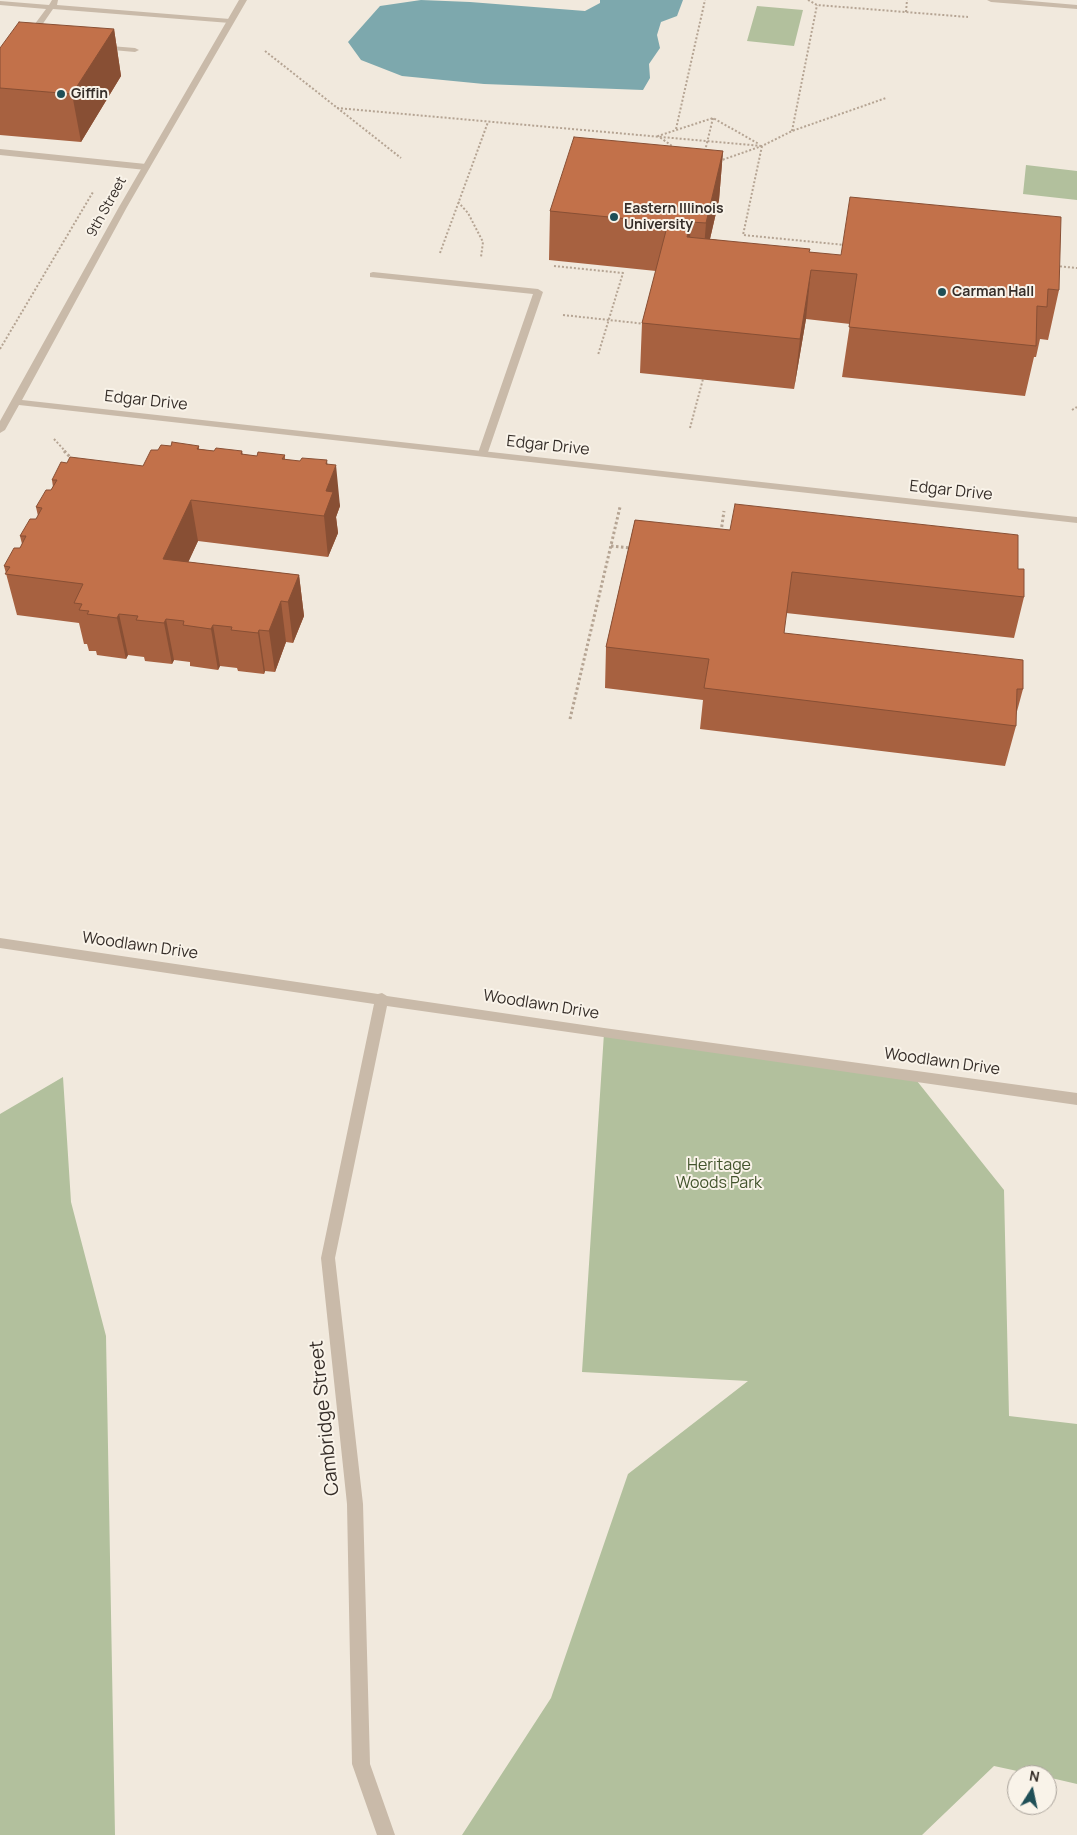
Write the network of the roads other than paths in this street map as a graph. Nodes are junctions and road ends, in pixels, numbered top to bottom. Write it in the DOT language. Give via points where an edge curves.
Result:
graph roads {
  1 [pos="243,0"];
  2 [pos="991,0"];
  3 [pos="0,2"];
  4 [pos="54,3"];
  5 [pos="1077,7"];
  6 [pos="230,21"];
  7 [pos="36,42"];
  8 [pos="95,47"];
  9 [pos="135,50"];
  10 [pos="0,152"];
  11 [pos="146,167"];
  12 [pos="373,275"];
  13 [pos="16,402"];
  14 [pos="0,430"];
  15 [pos="483,454"];
  16 [pos="1077,520"];
  17 [pos="0,943"];
  18 [pos="382,998"];
  19 [pos="1077,1099"];
  20 [pos="386,1835"];
  1 -- 6 [label="street, 9th Street"];
  2 -- 5 [label="street"];
  3 -- 4 [label="street"];
  4 -- 6 [label="street"];
  4 -- 7 [label="street" via="26,42"];
  6 -- 11 [label="street, 9th Street"];
  8 -- 9 [label="street"];
  10 -- 11 [label="street"];
  11 -- 13 [label="street, 9th Street"];
  12 -- 15 [label="street" via="538,292"];
  13 -- 14 [label="street, 9th Street"];
  13 -- 15 [label="street, Edgar Drive"];
  15 -- 16 [label="street, Edgar Drive"];
  17 -- 18 [label="street, Woodlawn Drive"];
  18 -- 19 [label="street, Woodlawn Drive" via="604,1033"];
  18 -- 20 [label="street, Cambridge Street" via="328,1258 355,1504 361,1764"];
}
